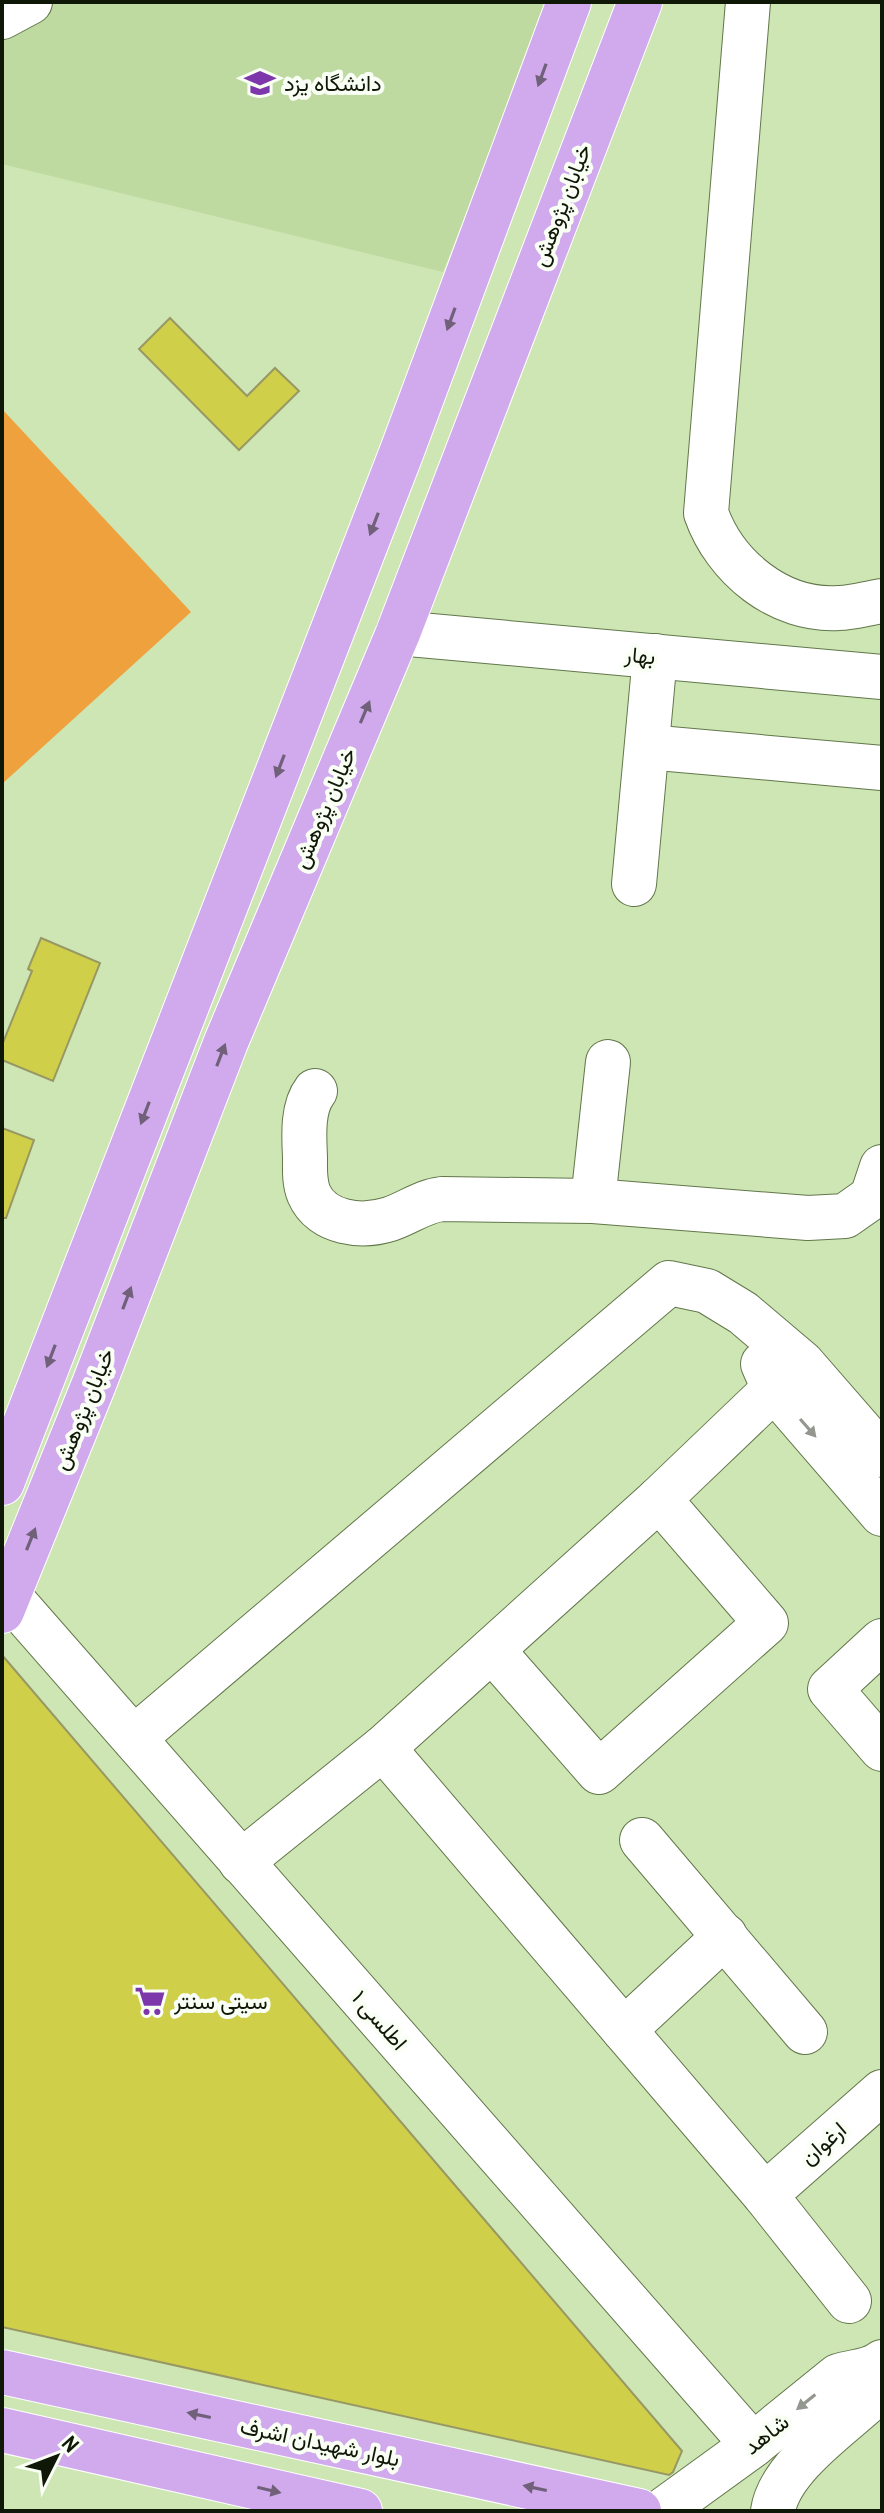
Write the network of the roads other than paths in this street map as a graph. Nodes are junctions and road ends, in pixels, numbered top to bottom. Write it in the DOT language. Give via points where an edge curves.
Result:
graph roads {
  1 [pos="30,2"];
  2 [pos="569,2"];
  3 [pos="640,2"];
  4 [pos="748,2"];
  5 [pos="2,17"];
  6 [pos="882,601"];
  7 [pos="398,633"];
  8 [pos="655,656"];
  9 [pos="882,677"];
  10 [pos="647,747"];
  11 [pos="882,768"];
  12 [pos="634,884"];
  13 [pos="608,1062"];
  14 [pos="315,1091"];
  15 [pos="882,1167"];
  16 [pos="593,1201"];
  17 [pos="743,1313"];
  18 [pos="774,1389"];
  19 [pos="882,1455"];
  20 [pos="2,1483"];
  21 [pos="659,1499"];
  22 [pos="882,1514"];
  23 [pos="5,1603"];
  24 [pos="882,1641"];
  25 [pos="492,1650"];
  26 [pos="134,1738"];
  27 [pos="383,1748"];
  28 [pos="882,1749"];
  29 [pos="642,1840"];
  30 [pos="241,1862"];
  31 [pos="725,1936"];
  32 [pos="624,2030"];
  33 [pos="805,2032"];
  34 [pos="882,2092"];
  35 [pos="765,2195"];
  36 [pos="849,2301"];
  37 [pos="878,2366"];
  38 [pos="2,2372"];
  39 [pos="2,2430"];
  40 [pos="753,2445"];
  41 [pos="360,2511"];
  42 [pos="639,2511"];
  43 [pos="662,2511"];
  44 [pos="773,2511"];
  1 -- 5 [label="street"];
  2 -- 20 [label="main road, one-way" via="402,451"];
  3 -- 7 [label="main road, خیابان پژوهش"];
  4 -- 6 [label="street" via="706,513 714,535 740,567 779,595 809,606 839,608"];
  7 -- 8 [label="street, بهار"];
  23 -- 7 [label="main road, خیابان پژوهش, one-way" via="226,1042"];
  8 -- 9 [label="street, بهار"];
  8 -- 10 [label="street"];
  10 -- 11 [label="street"];
  10 -- 12 [label="street"];
  13 -- 16 [label="street"];
  14 -- 16 [label="street" via="307,1106 305,1181 309,1195 329,1215 353,1223 380,1222 442,1199"];
  15 -- 16 [label="street" via="872,1197 845,1216 808,1218"];
  17 -- 18 [label="street"];
  17 -- 19 [label="street" via="802,1363"];
  17 -- 26 [label="street" via="707,1291 669,1283"];
  18 -- 21 [label="street"];
  18 -- 22 [label="street, one-way"];
  21 -- 25 [label="street"];
  21 -- 25 [label="street" via="766,1623 599,1772"];
  23 -- 26 [label="street, اطلسی ۱"];
  24 -- 28 [label="street" via="830,1689"];
  25 -- 27 [label="street"];
  26 -- 30 [label="street, اطلسی ۱"];
  27 -- 30 [label="street"];
  27 -- 32 [label="street"];
  29 -- 31 [label="street"];
  30 -- 40 [label="street, اطلسی ۱"];
  31 -- 32 [label="street"];
  31 -- 33 [label="street"];
  32 -- 35 [label="street"];
  34 -- 35 [label="street, ارغوان"];
  35 -- 36 [label="street"];
  37 -- 40 [label="street, شاهد, one-way" via="838,2376"];
  37 -- 44 [label="street, شاهد" via="868,2401 786,2477"];
  42 -- 38 [label="main road, بلوار شهیدان اشرف, one-way"];
  39 -- 41 [label="main road, one-way"];
  40 -- 43 [label="street, شاهد"];
}
